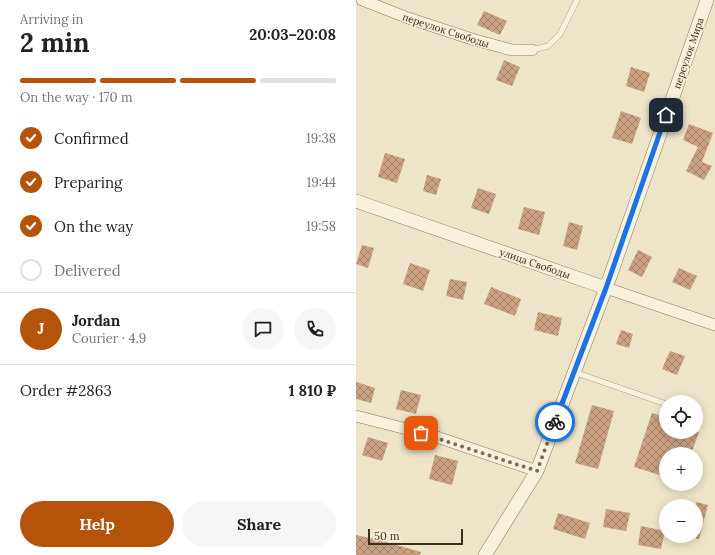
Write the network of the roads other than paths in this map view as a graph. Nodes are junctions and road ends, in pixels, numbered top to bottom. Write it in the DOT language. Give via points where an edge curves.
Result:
graph roads {
  1 [pos="362,0"];
  2 [pos="577,0"];
  3 [pos="707,0"];
  4 [pos="532,50"];
  5 [pos="356,201"];
  6 [pos="606,288"];
  7 [pos="715,326"];
  8 [pos="574,372"];
  9 [pos="659,402"];
  10 [pos="356,416"];
  11 [pos="537,471"];
  12 [pos="485,555"];
  1 -- 4 [label="street, переулок Свободы" via="474,40 512,50"];
  2 -- 4 [label="lane" via="560,34 548,46"];
  3 -- 6 [label="street, переулок Мира"];
  5 -- 6 [label="street, улица Свободы"];
  6 -- 7 [label="street, улица Свободы"];
  6 -- 8 [label="street, переулок Мира"];
  8 -- 9 [label="lane"];
  8 -- 11 [label="street, переулок Мира"];
  10 -- 11 [label="street" via="434,436"];
  11 -- 12 [label="street, переулок Мира"];
}
